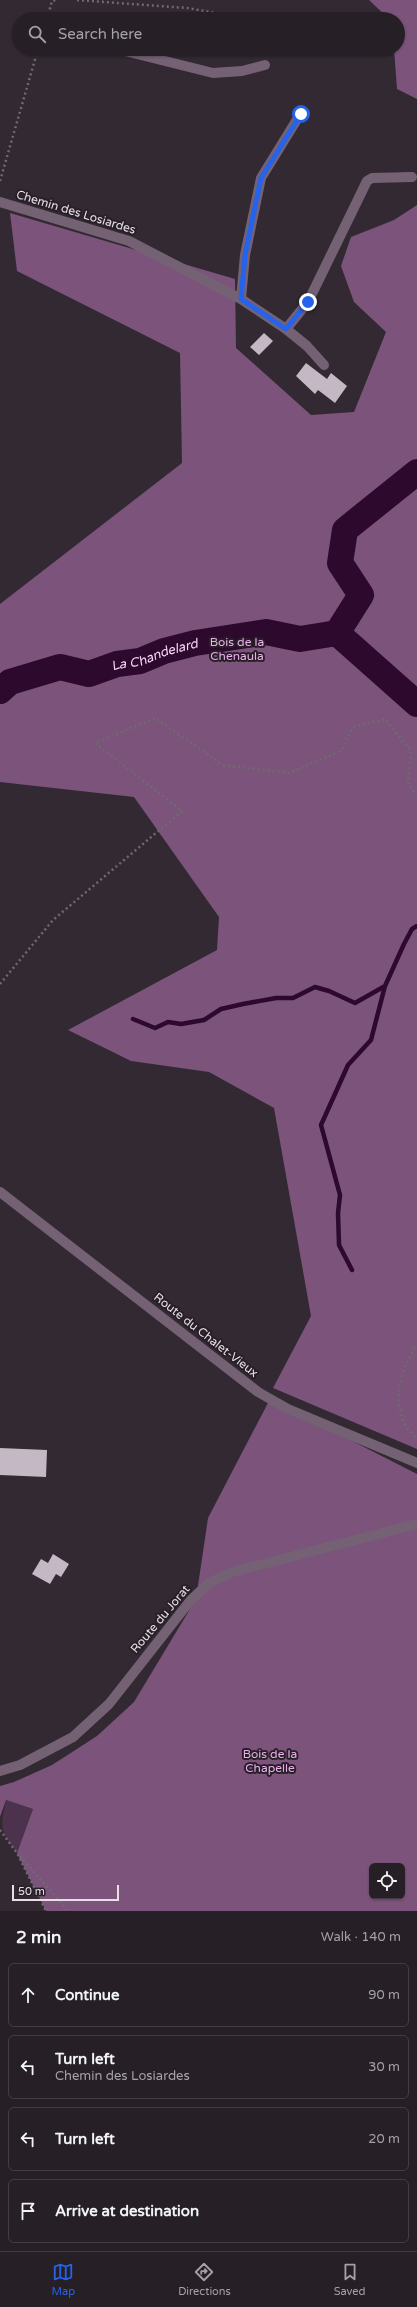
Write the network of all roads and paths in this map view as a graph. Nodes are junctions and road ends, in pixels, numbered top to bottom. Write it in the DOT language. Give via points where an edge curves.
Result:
graph roads {
  1 [pos="56,0"];
  2 [pos="76,0"];
  3 [pos="49,12"];
  4 [pos="210,12"];
  5 [pos="36,56"];
  6 [pos="144,56"];
  7 [pos="265,65"];
  8 [pos="301,114"];
  9 [pos="412,177"];
  10 [pos="0,181"];
  11 [pos="0,202"];
  12 [pos="241,299"];
  13 [pos="286,329"];
  14 [pos="324,365"];
  15 [pos="417,795"];
  16 [pos="0,984"];
  17 [pos="0,1192"];
  18 [pos="417,1343"];
  19 [pos="417,1440"];
  20 [pos="417,1463"];
  21 [pos="417,1524"];
  22 [pos="0,1772"];
  23 [pos="0,1830"];
  24 [pos="17,1853"];
  25 [pos="46,1911"];
  26 [pos="68,1911"];
  1 -- 3 [label="path" via="52,1"];
  2 -- 4 [label="path"];
  5 -- 10 [label="path"];
  6 -- 7 [label="street" via="213,73 242,71"];
  8 -- 12 [label="street" via="261,178 245,255"];
  9 -- 13 [label="street" via="372,178 367,181 308,302"];
  11 -- 12 [label="street, Chemin des Losiardes" via="129,241"];
  12 -- 13 [label="street, Chemin des Losiardes"];
  13 -- 14 [label="street, Chemin des Losiardes"];
  15 -- 16 [label="path" via="408,784 411,751 386,719 353,727 341,751 289,773 223,765 155,718 95,743 182,811 54,920"];
  17 -- 20 [label="street, Route du Chalet-Vieux" via="258,1392 288,1409"];
  18 -- 19 [label="path" via="404,1369 397,1393 403,1421"];
  21 -- 22 [label="street, Route du Jorat" via="232,1572 209,1583 190,1601 109,1704 73,1737 20,1765"];
  23 -- 24 [label="path"];
  24 -- 25 [label="path"];
  24 -- 26 [label="path"];
}
